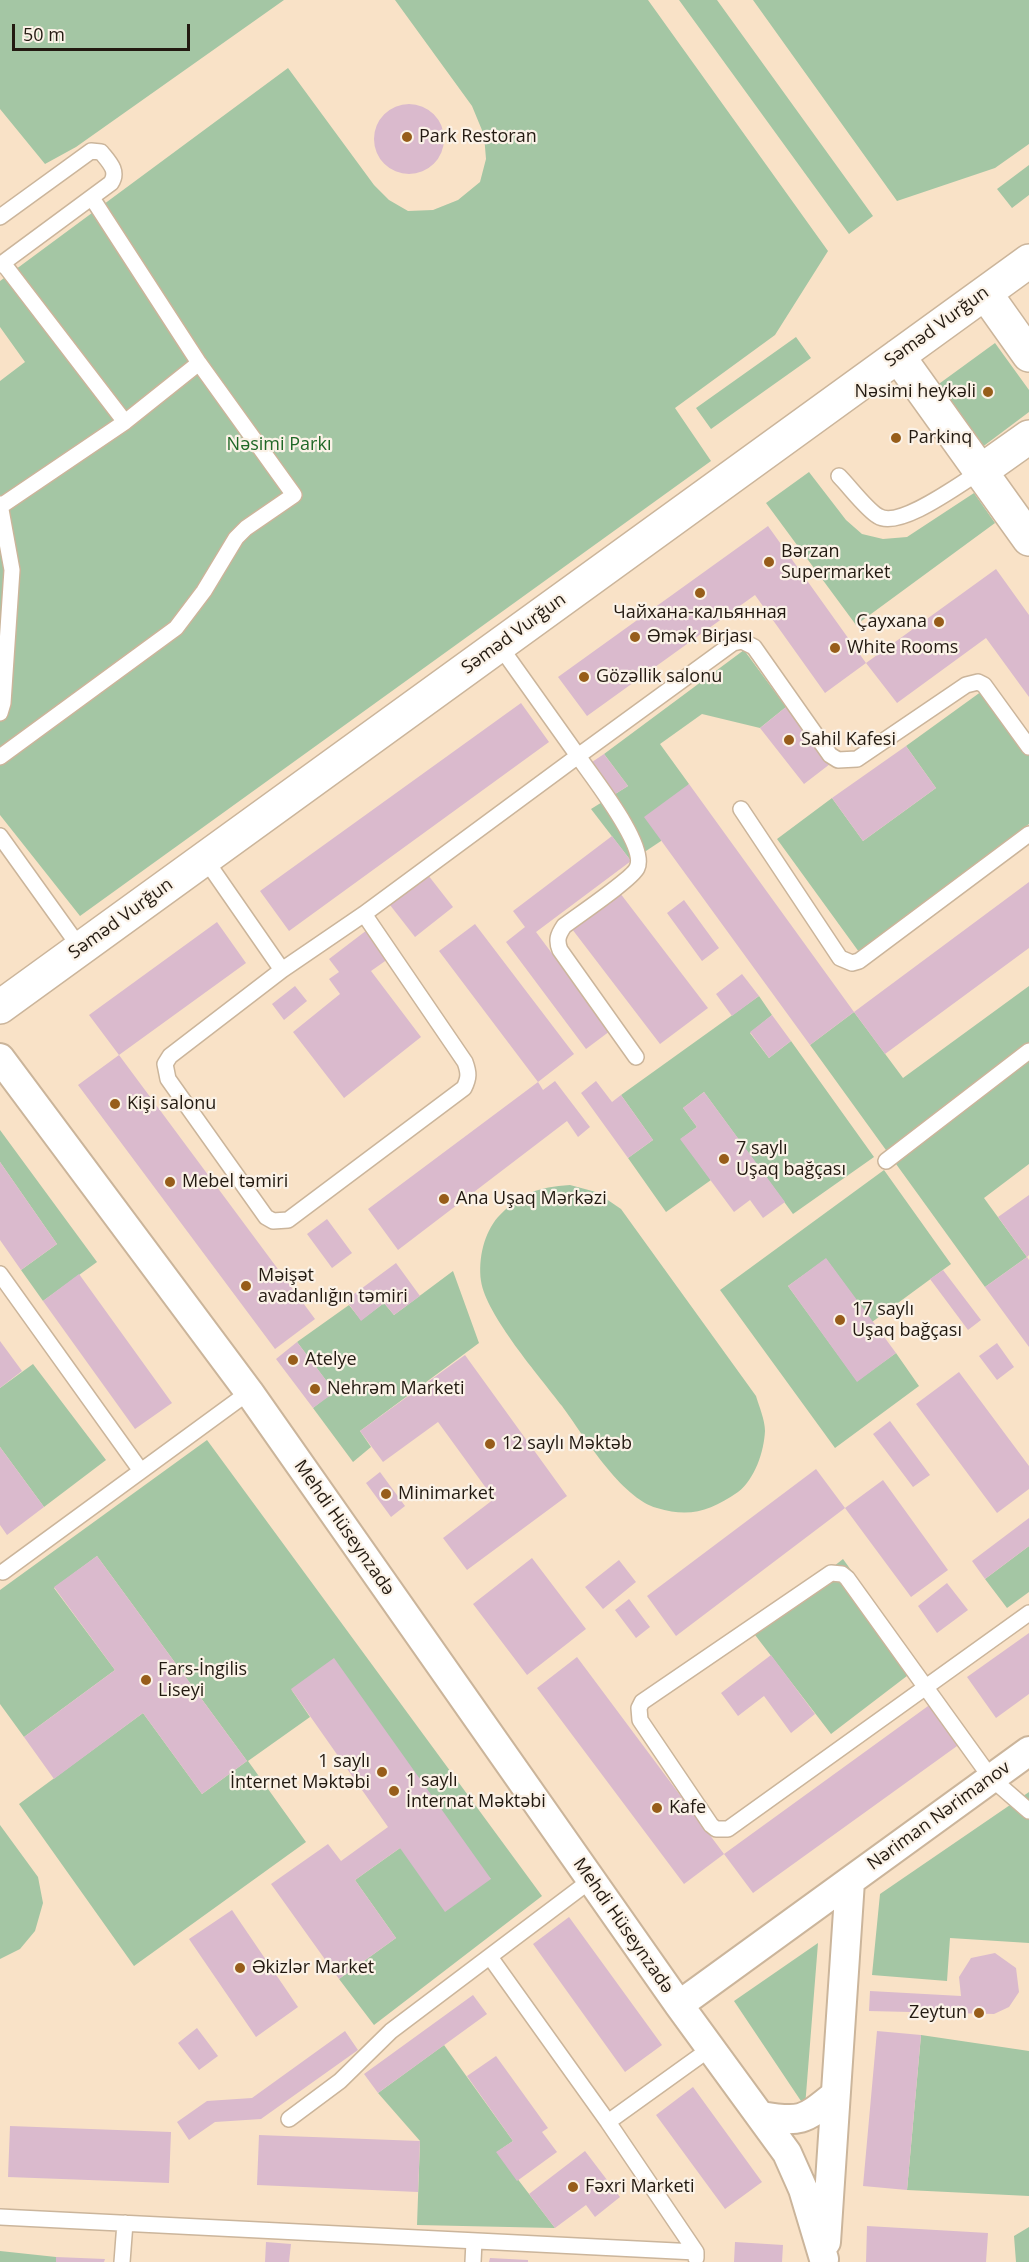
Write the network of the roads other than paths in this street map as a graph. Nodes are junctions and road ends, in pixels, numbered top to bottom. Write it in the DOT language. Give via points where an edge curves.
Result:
graph roads {
  1 [pos="92,198"];
  2 [pos="0,217"];
  3 [pos="1029,261"];
  4 [pos="2,264"];
  5 [pos="985,293"];
  6 [pos="1029,355"];
  7 [pos="898,356"];
  8 [pos="199,363"];
  9 [pos="125,422"];
  10 [pos="1029,437"];
  11 [pos="981,471"];
  12 [pos="839,476"];
  13 [pos="0,505"];
  14 [pos="1029,539"];
  15 [pos="499,645"];
  16 [pos="0,713"];
  17 [pos="1029,747"];
  18 [pos="578,756"];
  19 [pos="0,757"];
  20 [pos="741,809"];
  21 [pos="1029,834"];
  22 [pos="0,836"];
  23 [pos="205,859"];
  24 [pos="364,914"];
  25 [pos="81,949"];
  26 [pos="282,970"];
  27 [pos="0,1007"];
  28 [pos="1029,1051"];
  29 [pos="636,1057"];
  30 [pos="0,1058"];
  31 [pos="886,1161"];
  32 [pos="0,1274"];
  33 [pos="249,1392"];
  34 [pos="141,1471"];
  35 [pos="1,1572"];
  36 [pos="1029,1613"];
  37 [pos="926,1686"];
  38 [pos="1029,1751"];
  39 [pos="991,1778"];
  40 [pos="1029,1811"];
  41 [pos="591,1880"];
  42 [pos="850,1881"];
  43 [pos="490,1957"];
  44 [pos="679,2005"];
  45 [pos="711,2048"];
  46 [pos="835,2095"];
  47 [pos="761,2116"];
  48 [pos="289,2119"];
  49 [pos="608,2122"];
  50 [pos="0,2217"];
  51 [pos="125,2223"];
  52 [pos="474,2241"];
  53 [pos="696,2257"];
  54 [pos="824,2261"];
  55 [pos="122,2262"];
  56 [pos="473,2262"];
  1 -- 2 [label="lane" via="115,178 114,169 96,150"];
  1 -- 4 [label="lane"];
  1 -- 8 [label="lane"];
  3 -- 5 [label="main road, Səməd Vurğun"];
  4 -- 9 [label="lane"];
  5 -- 6 [label="main road"];
  5 -- 7 [label="main road, Səməd Vurğun"];
  7 -- 11 [label="main road"];
  7 -- 15 [label="main road, Səməd Vurğun"];
  8 -- 9 [label="lane"];
  8 -- 19 [label="lane" via="294,495 236,538 204,591 176,627"];
  9 -- 13 [label="lane"];
  10 -- 11 [label="main road"];
  11 -- 12 [label="lane" via="921,508 890,519 878,517"];
  11 -- 14 [label="main road"];
  13 -- 16 [label="lane" via="12,570"];
  15 -- 18 [label="lane"];
  15 -- 23 [label="main road, Səməd Vurğun"];
  17 -- 18 [label="lane" via="984,685 972,683 857,759 838,760 830,755 754,647 742,641 733,643"];
  18 -- 24 [label="lane"];
  18 -- 29 [label="lane" via="628,829 639,859 637,870 564,926 557,942"];
  20 -- 21 [label="lane" via="840,958 852,963"];
  22 -- 25 [label="lane"];
  23 -- 25 [label="main road, Səməd Vurğun"];
  23 -- 26 [label="lane"];
  24 -- 26 [label="lane"];
  24 -- 26 [label="lane" via="465,1062 468,1081 464,1088 281,1222 266,1217 168,1079 165,1064 170,1056"];
  25 -- 27 [label="main road, Səməd Vurğun"];
  28 -- 31 [label="lane"];
  30 -- 33 [label="street, Mehdi Hüseynzadə"];
  32 -- 34 [label="lane"];
  33 -- 34 [label="lane"];
  33 -- 41 [label="street, Mehdi Hüseynzadə"];
  34 -- 35 [label="lane"];
  36 -- 37 [label="lane"];
  37 -- 37 [label="lane" via="847,1578 836,1572 642,1702 638,1714 711,1825 722,1830"];
  37 -- 39 [label="lane"];
  38 -- 39 [label="street, Nəriman Nərimanov"];
  39 -- 40 [label="lane"];
  39 -- 42 [label="street, Nəriman Nərimanov"];
  41 -- 43 [label="lane"];
  41 -- 44 [label="street, Mehdi Hüseynzadə"];
  42 -- 44 [label="street, Nəriman Nərimanov"];
  42 -- 46 [label="street"];
  43 -- 48 [label="lane" via="391,2031 340,2081"];
  43 -- 49 [label="lane"];
  44 -- 45 [label="street, Mehdi Hüseynzadə"];
  45 -- 47 [label="street, Mehdi Hüseynzadə"];
  45 -- 49 [label="lane"];
  46 -- 47 [label="street" via="808,2116 790,2120"];
  46 -- 54 [label="street"];
  47 -- 54 [label="street, Mehdi Hüseynzadə" via="787,2153 799,2180"];
  49 -- 53 [label="lane"];
  50 -- 51 [label="lane"];
  51 -- 52 [label="lane"];
  51 -- 55 [label="lane"];
  52 -- 53 [label="lane"];
  52 -- 56 [label="lane"];
}
